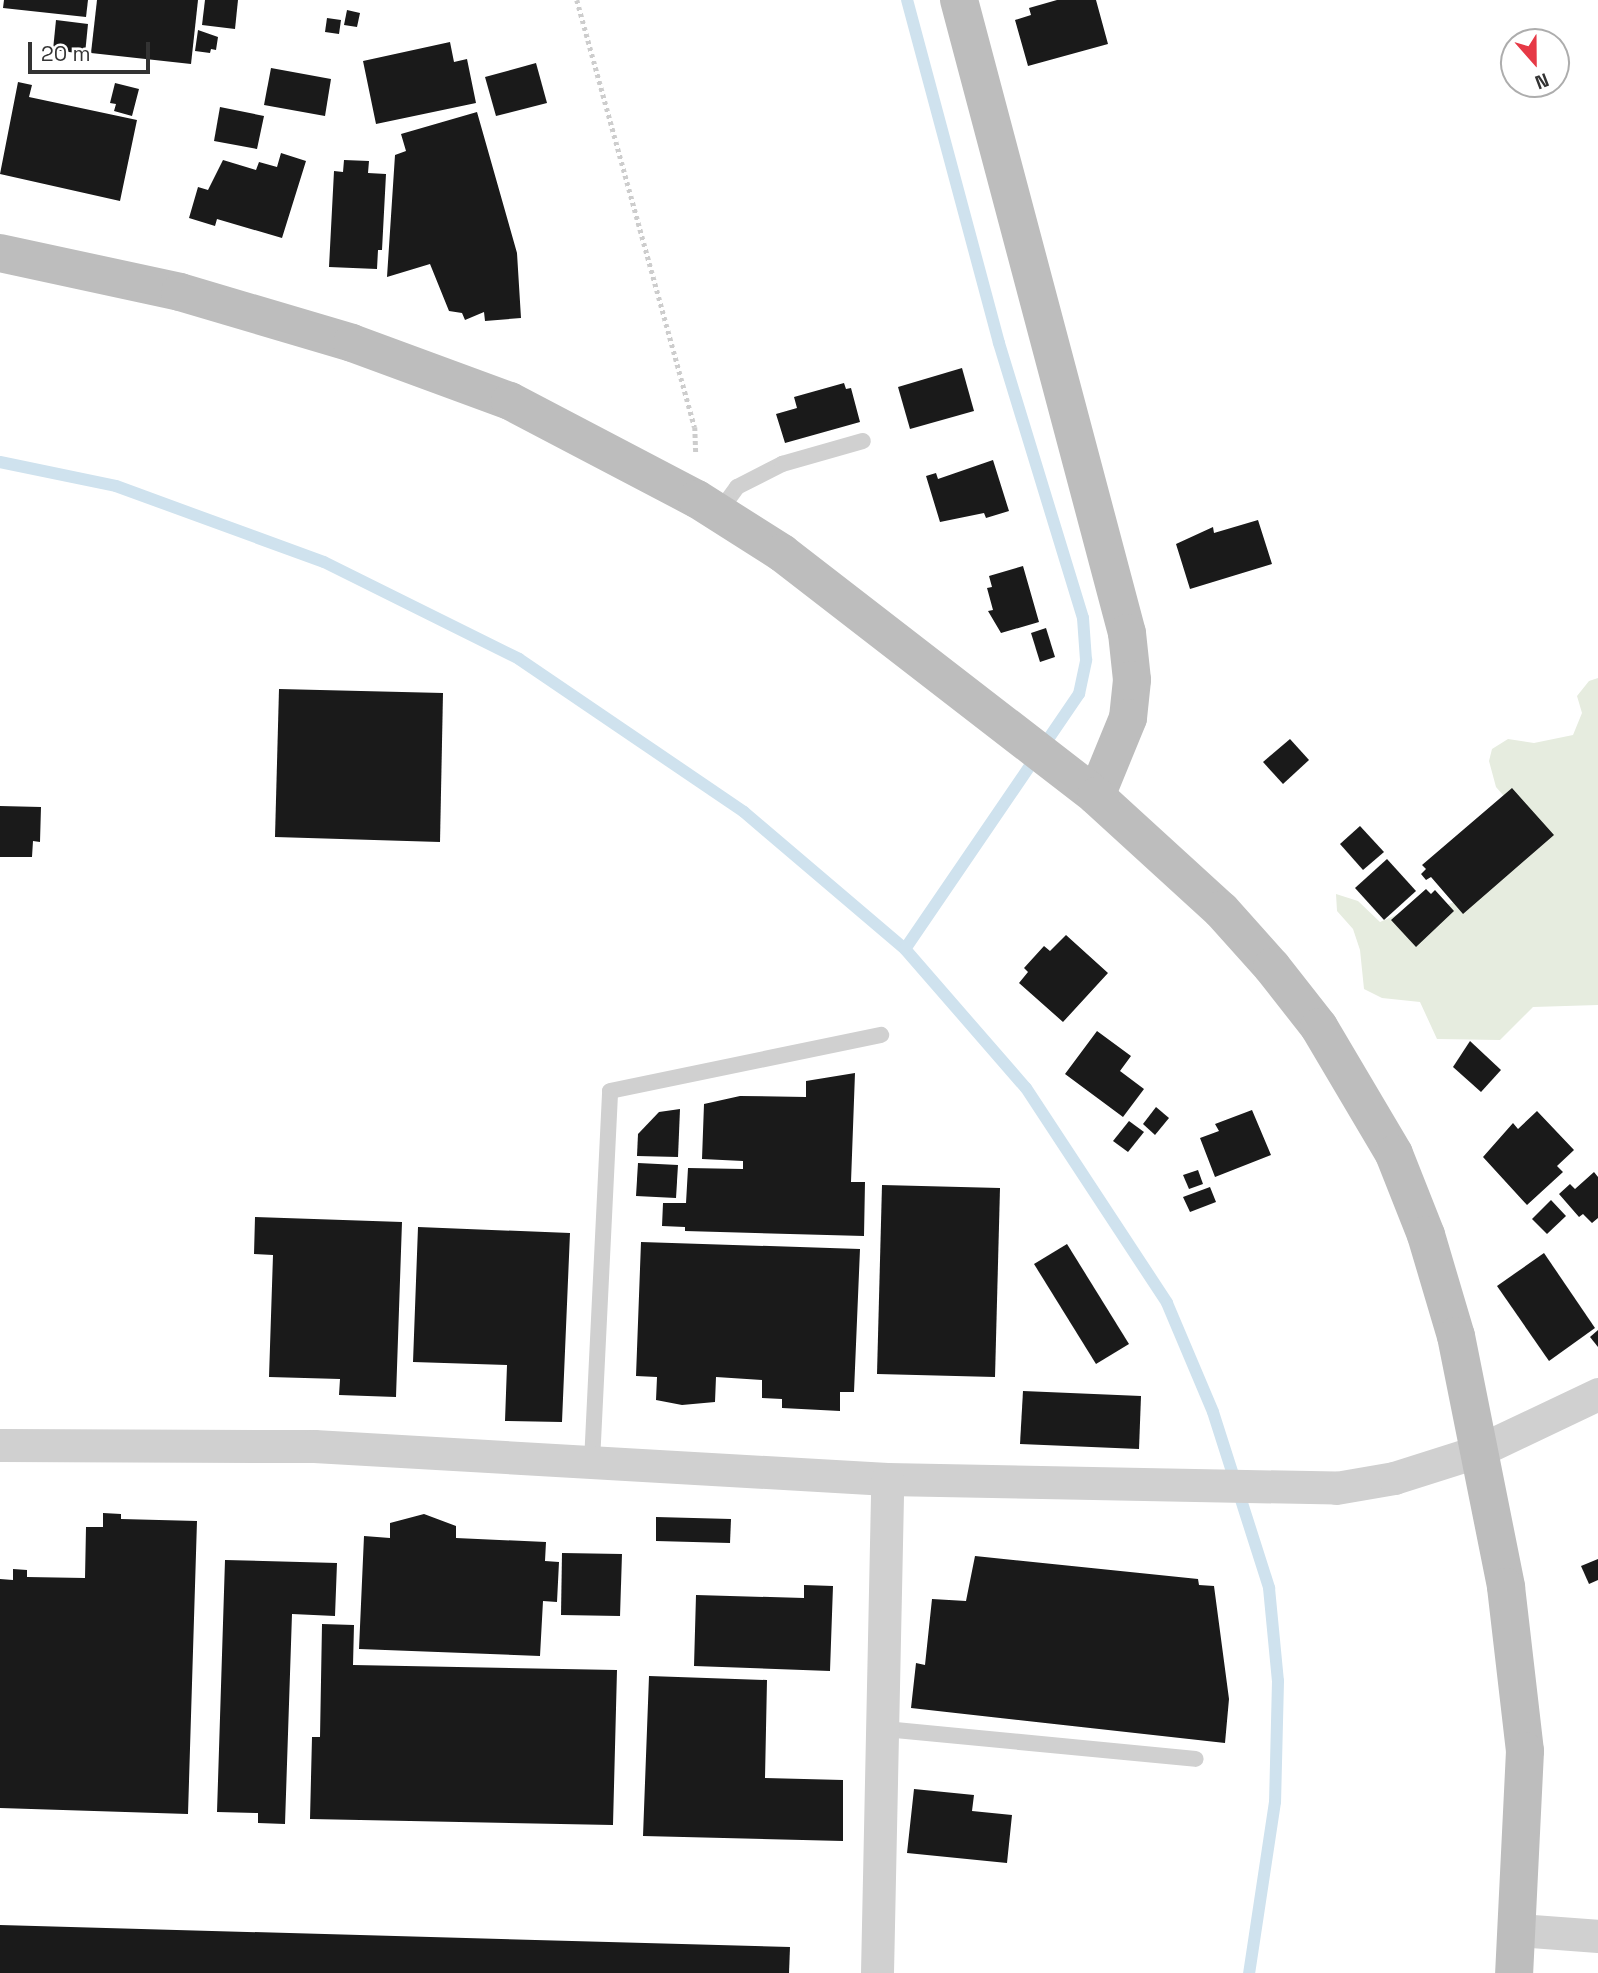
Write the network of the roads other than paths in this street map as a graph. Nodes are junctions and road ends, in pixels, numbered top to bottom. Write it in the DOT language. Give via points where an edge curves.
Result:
graph roads {
  1 [pos="960,0"];
  2 [pos="0,253"];
  3 [pos="863,441"];
  4 [pos="708,506"];
  5 [pos="1096,796"];
  6 [pos="881,1035"];
  7 [pos="1598,1394"];
  8 [pos="0,1445"];
  9 [pos="1476,1452"];
  10 [pos="592,1462"];
  11 [pos="887,1479"];
  12 [pos="885,1729"];
  13 [pos="1196,1759"];
  14 [pos="1593,1929"];
  15 [pos="1519,1930"];
  16 [pos="877,1973"];
  17 [pos="1514,1973"];
  1 -- 5 [label="street" via="1127,633 1132,680 1128,718"];
  2 -- 4 [label="street" via="180,292 352,343 510,401"];
  3 -- 4 [label="lane" via="782,464"];
  4 -- 5 [label="street" via="782,553"];
  5 -- 9 [label="street" via="1229,919 1319,1027 1361,1091 1394,1154 1426,1235 1456,1336"];
  6 -- 10 [label="lane" via="610,1091"];
  7 -- 9 [label="street"];
  8 -- 10 [label="street" via="314,1446"];
  9 -- 11 [label="street" via="1394,1478 1336,1488"];
  9 -- 15 [label="street" via="1506,1587 1525,1751"];
  10 -- 11 [label="street"];
  11 -- 12 [label="street"];
  12 -- 13 [label="lane"];
  12 -- 16 [label="street"];
  14 -- 15 [label="street"];
  15 -- 17 [label="street"];
}
